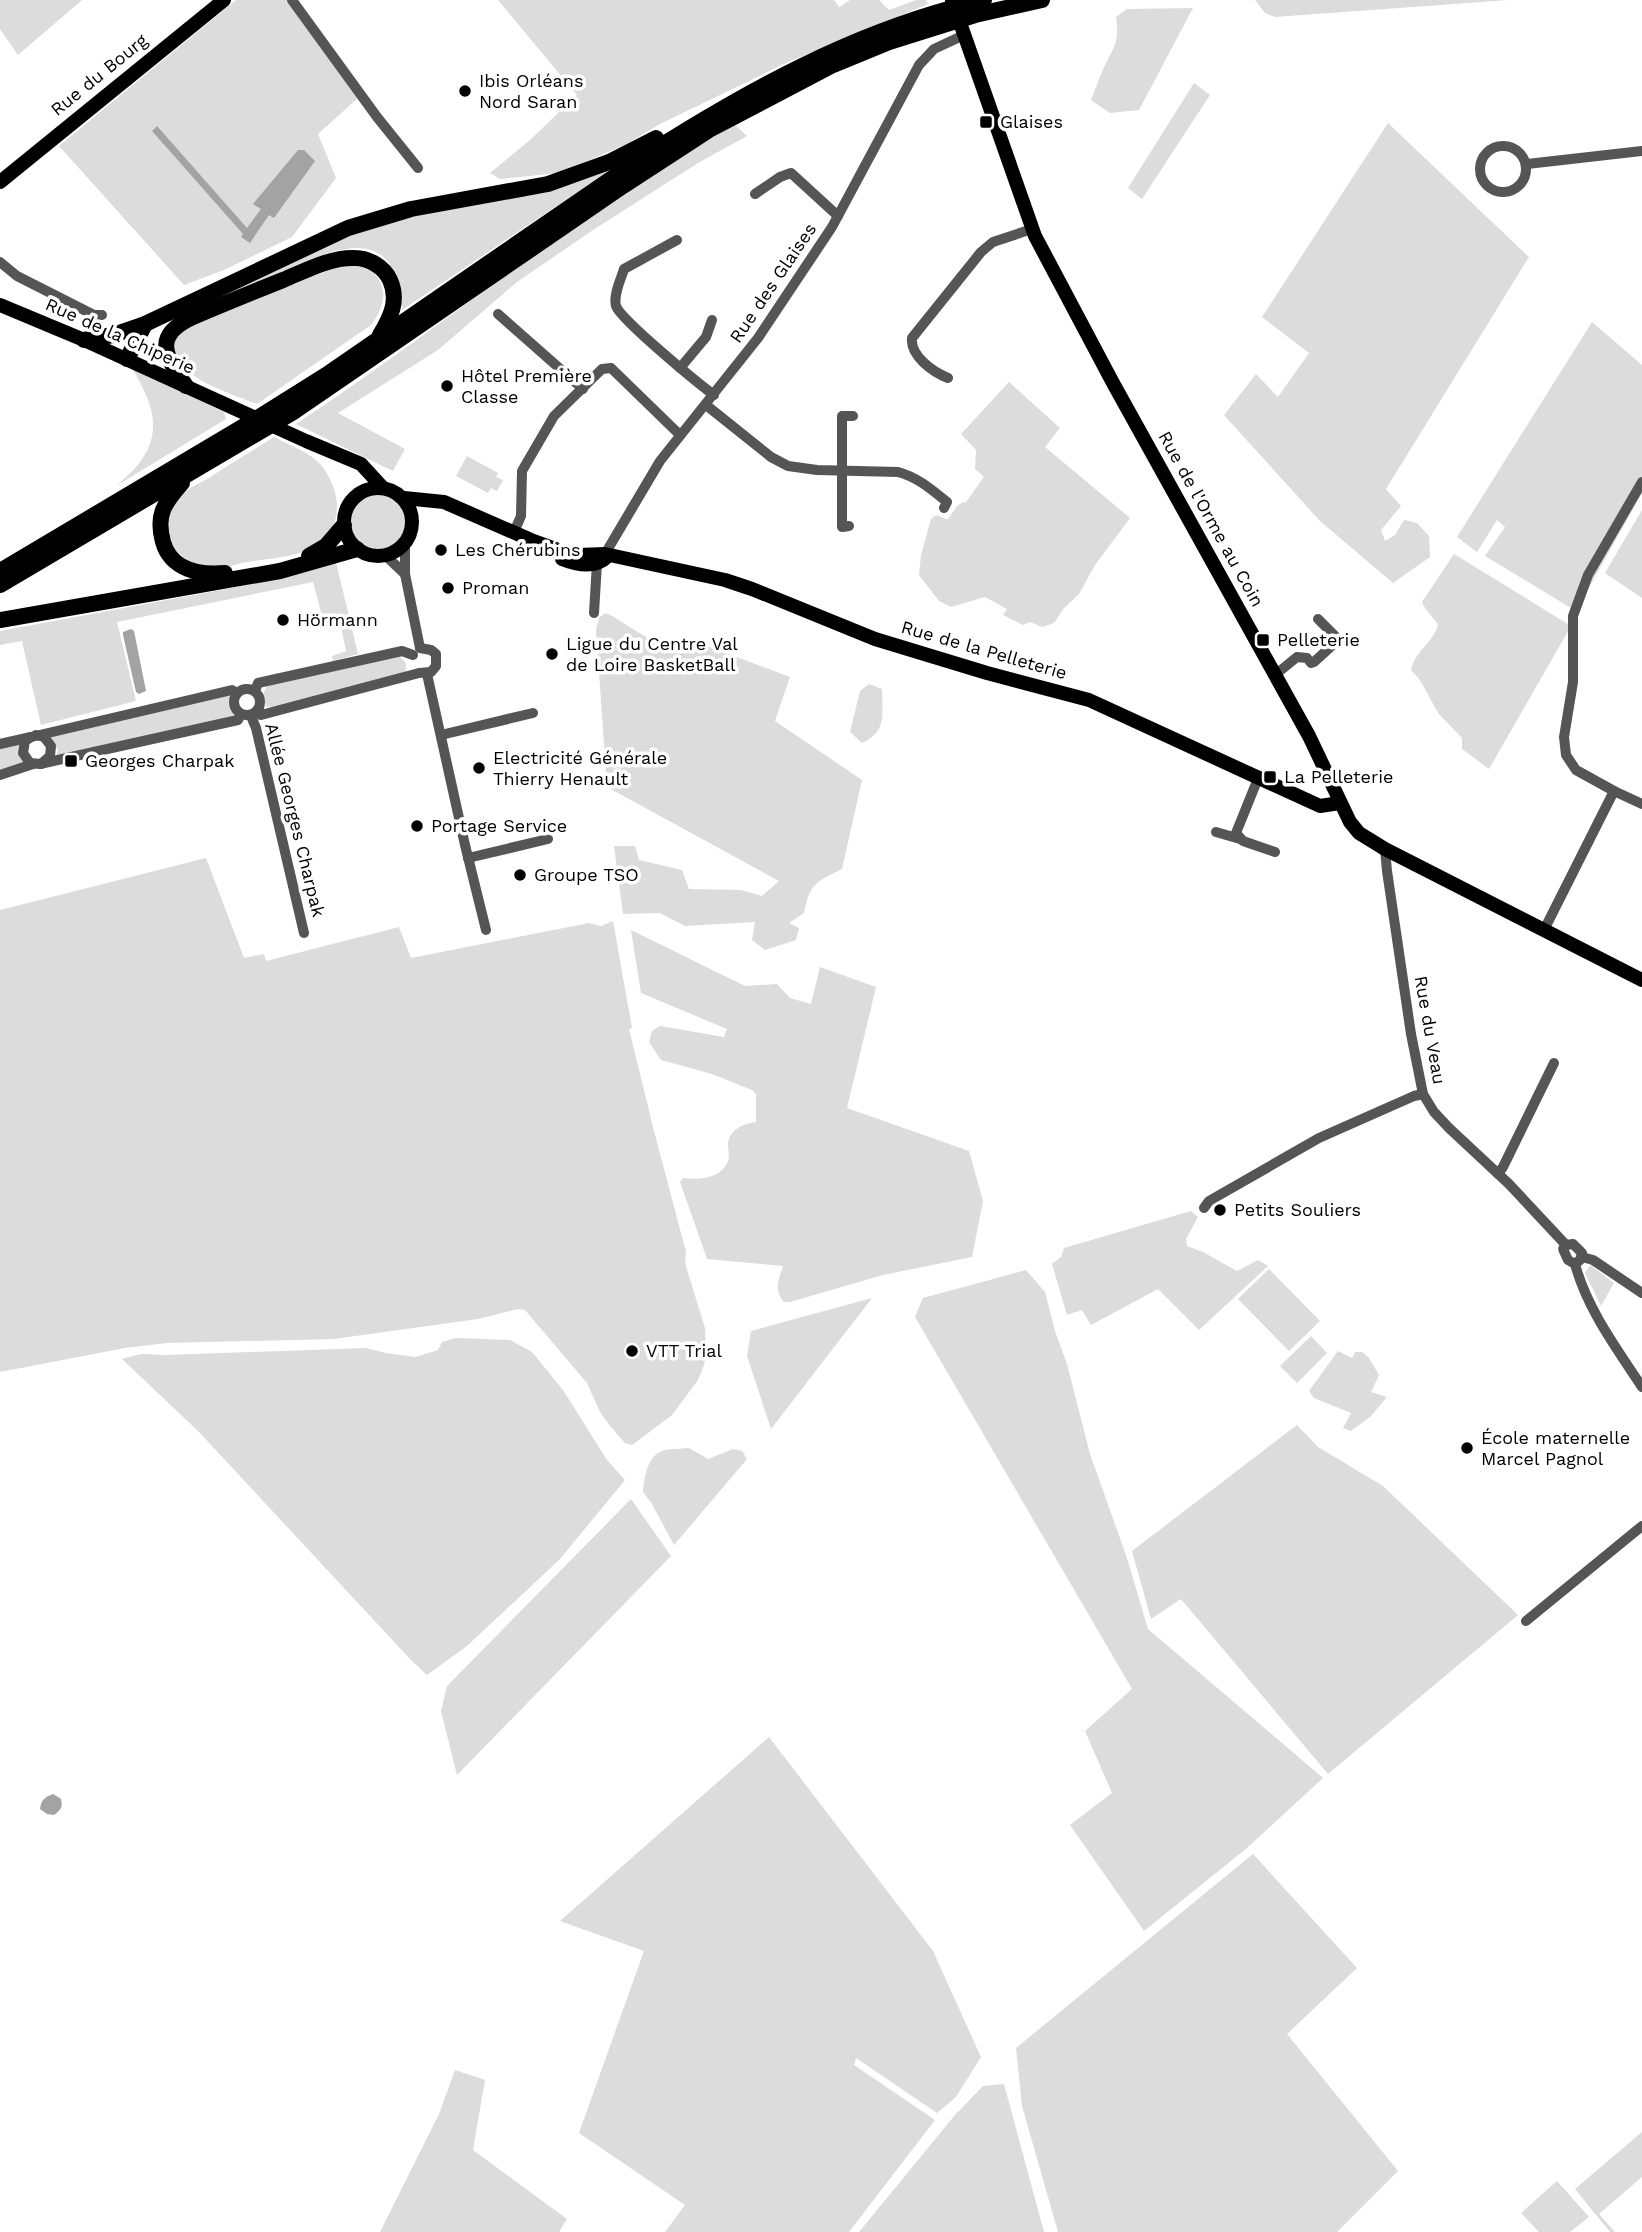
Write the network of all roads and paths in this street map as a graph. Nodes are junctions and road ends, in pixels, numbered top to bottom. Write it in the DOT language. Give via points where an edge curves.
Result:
graph roads {
  1 [pos="224,0"];
  2 [pos="292,0"];
  3 [pos="952,0"];
  4 [pos="1042,0"];
  5 [pos="977,6"];
  6 [pos="941,19"];
  7 [pos="964,35"];
  8 [pos="688,128"];
  9 [pos="1642,151"];
  10 [pos="1527,164"];
  11 [pos="418,168"];
  12 [pos="0,182"];
  13 [pos="755,194"];
  14 [pos="838,216"];
  15 [pos="1032,229"];
  16 [pos="677,240"];
  17 [pos="0,262"];
  18 [pos="0,305"];
  19 [pos="498,314"];
  20 [pos="102,315"];
  21 [pos="712,320"];
  22 [pos="145,324"];
  23 [pos="378,339"];
  24 [pos="85,340"];
  25 [pos="127,359"];
  26 [pos="680,368"];
  27 [pos="948,378"];
  28 [pos="186,386"];
  29 [pos="583,389"];
  30 [pos="714,395"];
  31 [pos="706,405"];
  32 [pos="853,416"];
  33 [pos="680,435"];
  34 [pos="352,460"];
  35 [pos="841,469"];
  36 [pos="188,475"];
  37 [pos="1642,482"];
  38 [pos="383,488"];
  39 [pos="360,492"];
  40 [pos="404,498"];
  41 [pos="444,502"];
  42 [pos="944,508"];
  43 [pos="413,519"];
  44 [pos="344,525"];
  45 [pos="849,526"];
  46 [pos="514,533"];
  47 [pos="405,544"];
  48 [pos="357,549"];
  49 [pos="386,556"];
  50 [pos="603,557"];
  51 [pos="0,571"];
  52 [pos="405,573"];
  53 [pos="0,586"];
  54 [pos="594,613"];
  55 [pos="1318,619"];
  56 [pos="0,620"];
  57 [pos="417,651"];
  58 [pos="423,673"];
  59 [pos="1275,675"];
  60 [pos="255,691"];
  61 [pos="237,694"];
  62 [pos="250,713"];
  63 [pos="533,713"];
  64 [pos="441,735"];
  65 [pos="34,736"];
  66 [pos="0,744"];
  67 [pos="37,764"];
  68 [pos="0,775"];
  69 [pos="1259,776"];
  70 [pos="1615,791"];
  71 [pos="1339,803"];
  72 [pos="1642,804"];
  73 [pos="1216,832"];
  74 [pos="548,839"];
  75 [pos="1240,839"];
  76 [pos="1385,849"];
  77 [pos="1275,852"];
  78 [pos="468,858"];
  79 [pos="486,930"];
  80 [pos="1544,930"];
  81 [pos="304,933"];
  82 [pos="1642,980"];
  83 [pos="1554,1063"];
  84 [pos="1423,1094"];
  85 [pos="1498,1174"];
  86 [pos="1204,1208"];
  87 [pos="1578,1260"];
  88 [pos="1642,1293"];
  89 [pos="1642,1387"];
  90 [pos="1642,1526"];
  91 [pos="1526,1621"];
  1 -- 12 [label="main road, Rue du Bourg"];
  2 -- 11 [label="street"];
  3 -- 7 [label="main road, Rue de l'Orme au Coin"];
  4 -- 5 [label="highway"];
  5 -- 6 [label="highway"];
  6 -- 8 [label="highway" via="885,30 829,53"];
  6 -- 36 [label="highway" via="833,65 709,130 332,386"];
  7 -- 14 [label="street, Rue des Glaises" via="934,49 919,65"];
  7 -- 15 [label="main road, Rue de l'Orme au Coin"];
  8 -- 22 [label="highway" via="548,184 411,209 348,229"];
  8 -- 23 [label="highway"];
  9 -- 10 [label="street"];
  10 -- 10 [label="street" via="1519,150 1503,145 1488,150 1480,165 1483,181 1496,191 1512,191 1524,181"];
  13 -- 14 [label="street" via="791,173"];
  14 -- 30 [label="street, Rue des Glaises" via="758,338"];
  15 -- 27 [label="street" via="993,242 981,252 912,338 918,357"];
  15 -- 59 [label="main road, Rue de l'Orme au Coin"];
  16 -- 26 [label="street" via="624,269 616,306"];
  17 -- 20 [label="street" via="94,316"];
  18 -- 24 [label="main road, Rue de la Chiperie"];
  19 -- 29 [label="street"];
  21 -- 26 [label="street" via="706,337"];
  22 -- 24 [label="highway"];
  22 -- 25 [label="highway"];
  23 -- 28 [label="highway" via="394,307 389,278 372,262 358,257 327,262 172,329 167,355"];
  23 -- 51 [label="highway" via="251,422"];
  24 -- 25 [label="main road, Rue de la Chiperie"];
  25 -- 28 [label="main road, Rue de la Chiperie"];
  26 -- 30 [label="street"];
  28 -- 34 [label="main road, Rue de la Chiperie"];
  29 -- 33 [label="street" via="603,369 611,369"];
  29 -- 46 [label="street" via="554,416 522,471 521,516"];
  30 -- 31 [label="street, Rue des Glaises"];
  31 -- 33 [label="street, Rue des Glaises"];
  31 -- 35 [label="street" via="778,462 797,468"];
  32 -- 35 [label="street" via="842,416"];
  33 -- 50 [label="street, Rue des Glaises"];
  34 -- 38 [label="main road" via="368,469"];
  34 -- 39 [label="main road" via="360,475"];
  35 -- 42 [label="street" via="911,476 947,502"];
  35 -- 45 [label="street" via="842,527"];
  36 -- 44 [label="highway" via="163,510 160,522 165,548 179,565 190,570 238,573 295,561 318,552"];
  36 -- 53 [label="highway"];
  37 -- 70 [label="street" via="1588,575 1573,616 1566,755 1576,770"];
  38 -- 39 [label="main road"];
  38 -- 40 [label="main road"];
  39 -- 44 [label="main road" via="348,506"];
  40 -- 41 [label="main road, Rue de la Pelleterie"];
  40 -- 43 [label="main road"];
  41 -- 43 [label="main road"];
  41 -- 46 [label="main road, Rue de la Pelleterie"];
  43 -- 47 [label="main road"];
  44 -- 48 [label="main road"];
  46 -- 50 [label="main road, Rue de la Pelleterie" via="570,563 580,565"];
  47 -- 49 [label="main road"];
  47 -- 52 [label="street"];
  48 -- 49 [label="main road"];
  48 -- 56 [label="highway" via="280,572"];
  49 -- 52 [label="street"];
  50 -- 54 [label="street"];
  50 -- 69 [label="main road, Rue de la Pelleterie" via="725,580 875,639 1089,700"];
  52 -- 57 [label="street"];
  55 -- 59 [label="street" via="1337,641 1314,662 1297,657"];
  57 -- 58 [label="street" via="411,664"];
  57 -- 58 [label="street" via="431,650 438,657 431,673"];
  57 -- 60 [label="street" via="258,683"];
  58 -- 62 [label="street" via="261,715"];
  58 -- 64 [label="street"];
  59 -- 71 [label="main road, Rue de l'Orme au Coin"];
  60 -- 61 [label="street"];
  60 -- 62 [label="street" via="261,700"];
  61 -- 62 [label="street" via="235,707"];
  61 -- 65 [label="street" via="232,690"];
  62 -- 67 [label="street" via="237,720"];
  62 -- 81 [label="street, Allée Georges Charpak"];
  63 -- 64 [label="street"];
  64 -- 78 [label="street"];
  65 -- 66 [label="street"];
  65 -- 67 [label="street" via="25,741 23,753 26,760"];
  65 -- 67 [label="street" via="47,739 51,746 48,760"];
  67 -- 68 [label="street"];
  69 -- 71 [label="main road, Rue de la Pelleterie" via="1320,806"];
  69 -- 75 [label="street" via="1237,828"];
  70 -- 72 [label="street"];
  70 -- 80 [label="street"];
  71 -- 76 [label="main road, Rue de l'Orme au Coin" via="1354,829"];
  73 -- 75 [label="street"];
  74 -- 78 [label="street"];
  75 -- 77 [label="street"];
  76 -- 80 [label="main road, Rue de l'Orme au Coin"];
  76 -- 84 [label="street, Rue du Veau"];
  78 -- 79 [label="street"];
  80 -- 82 [label="main road, Rue de l'Orme au Coin"];
  83 -- 85 [label="street"];
  84 -- 85 [label="street, Rue du Veau" via="1449,1128"];
  84 -- 86 [label="street" via="1319,1138"];
  85 -- 87 [label="street, Rue du Veau" via="1566,1245 1563,1250 1568,1261"];
  87 -- 88 [label="street" via="1593,1260"];
  87 -- 89 [label="street, Rue du Veau" via="1579,1279 1598,1318"];
  90 -- 91 [label="street"];
}
